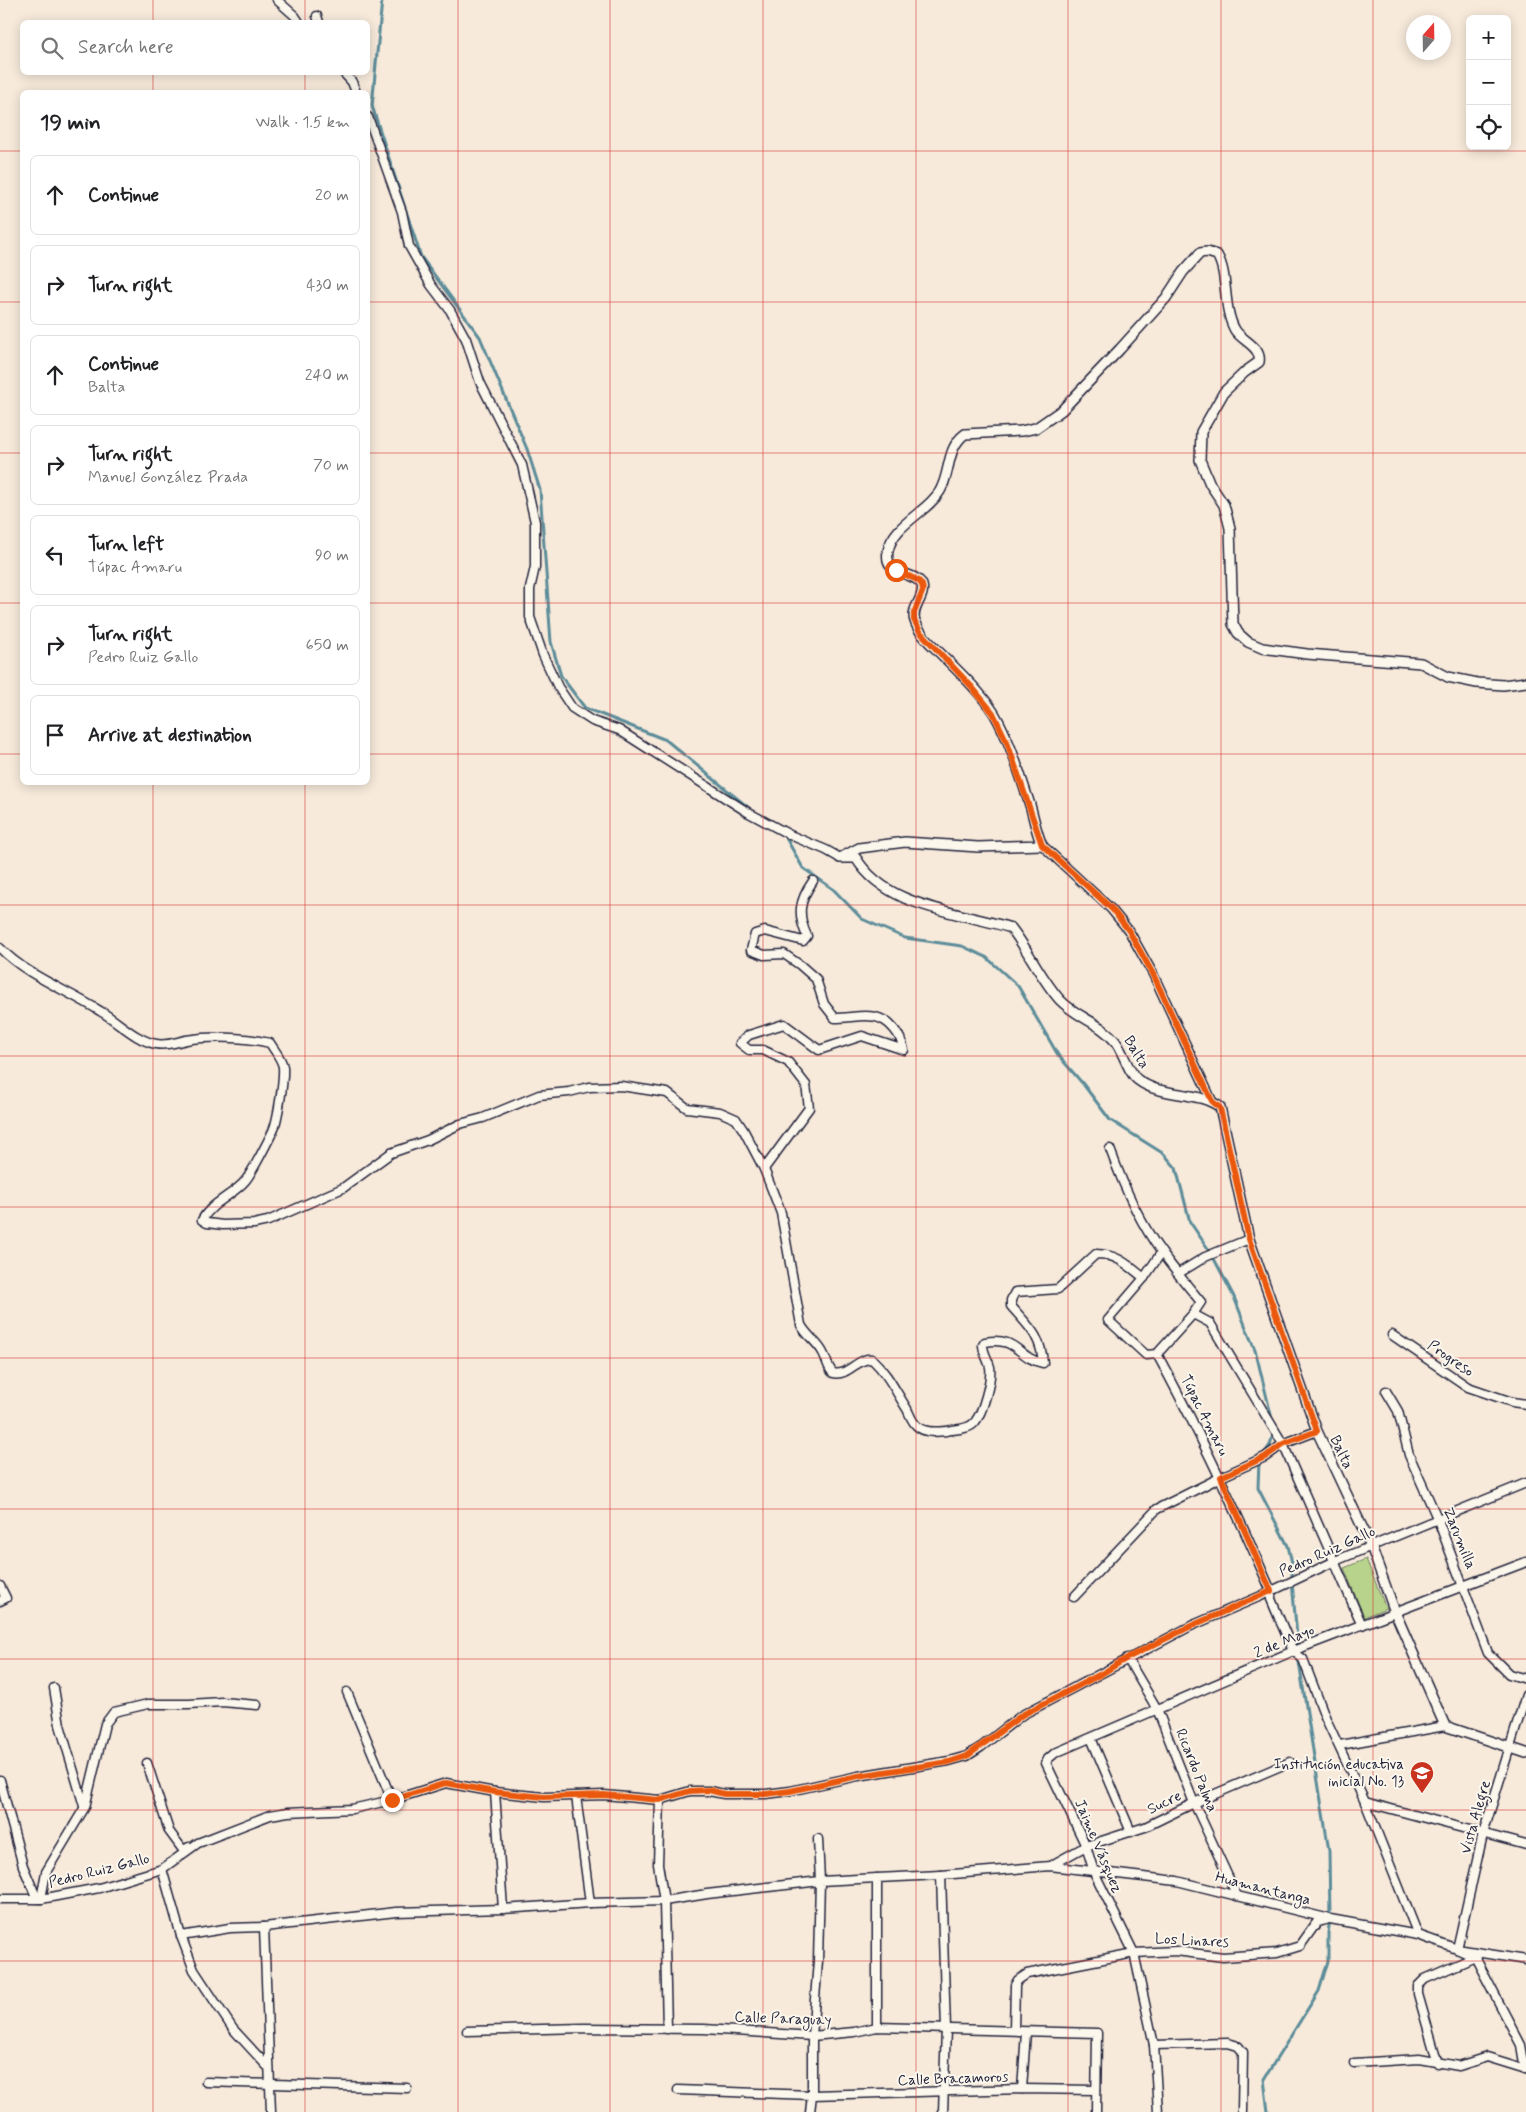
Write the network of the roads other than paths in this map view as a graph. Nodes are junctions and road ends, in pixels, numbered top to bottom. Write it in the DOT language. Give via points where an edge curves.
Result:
graph roads {
  1 [pos="277,0"];
  2 [pos="298,20"];
  3 [pos="346,75"];
  4 [pos="355,90"];
  5 [pos="370,123"];
  6 [pos="1526,682"];
  7 [pos="1042,845"];
  8 [pos="840,858"];
  9 [pos="812,881"];
  10 [pos="0,948"];
  11 [pos="1212,1101"];
  12 [pos="1110,1149"];
  13 [pos="764,1169"];
  14 [pos="1249,1239"];
  15 [pos="1161,1252"];
  16 [pos="1179,1273"];
  17 [pos="1144,1278"];
  18 [pos="1194,1314"];
  19 [pos="1392,1335"];
  20 [pos="1157,1354"];
  21 [pos="1386,1391"];
  22 [pos="1526,1404"];
  23 [pos="1317,1431"];
  24 [pos="1283,1444"];
  25 [pos="1221,1477"];
  26 [pos="1526,1483"];
  27 [pos="1438,1520"];
  28 [pos="1371,1546"];
  29 [pos="1336,1560"];
  30 [pos="1526,1562"];
  31 [pos="0,1586"];
  32 [pos="1464,1587"];
  33 [pos="1271,1591"];
  34 [pos="1074,1597"];
  35 [pos="0,1602"];
  36 [pos="1395,1612"];
  37 [pos="1362,1625"];
  38 [pos="1296,1653"];
  39 [pos="1127,1658"];
  40 [pos="1526,1679"];
  41 [pos="54,1688"];
  42 [pos="348,1692"];
  43 [pos="1526,1695"];
  44 [pos="257,1705"];
  45 [pos="1157,1709"];
  46 [pos="1445,1726"];
  47 [pos="1091,1738"];
  48 [pos="1340,1745"];
  49 [pos="1510,1749"];
  50 [pos="1055,1753"];
  51 [pos="1526,1753"];
  52 [pos="1290,1762"];
  53 [pos="147,1763"];
  54 [pos="0,1780"];
  55 [pos="495,1792"];
  56 [pos="576,1796"];
  57 [pos="392,1800"];
  58 [pos="660,1800"];
  59 [pos="1365,1802"];
  60 [pos="1194,1803"];
  61 [pos="3,1806"];
  62 [pos="85,1807"];
  63 [pos="1131,1832"];
  64 [pos="1483,1834"];
  65 [pos="818,1839"];
  66 [pos="198,1843"];
  67 [pos="1526,1845"];
  68 [pos="1086,1846"];
  69 [pos="1050,1866"];
  70 [pos="162,1869"];
  71 [pos="1094,1872"];
  72 [pos="941,1875"];
  73 [pos="877,1878"];
  74 [pos="820,1881"];
  75 [pos="1237,1896"];
  76 [pos="0,1899"];
  77 [pos="39,1899"];
  78 [pos="664,1902"];
  79 [pos="590,1903"];
  80 [pos="502,1909"];
  81 [pos="1330,1919"];
  82 [pos="264,1928"];
  83 [pos="1418,1935"];
  84 [pos="181,1936"];
  85 [pos="1457,1949"];
  86 [pos="1134,1953"];
  87 [pos="1475,1957"];
  88 [pos="1526,1960"];
  89 [pos="877,2027"];
  90 [pos="667,2029"];
  91 [pos="946,2029"];
  92 [pos="1014,2030"];
  93 [pos="467,2031"];
  94 [pos="1026,2032"];
  95 [pos="812,2036"];
  96 [pos="1154,2044"];
  97 [pos="1354,2063"];
  98 [pos="1438,2064"];
  99 [pos="268,2067"];
  100 [pos="1525,2069"];
  101 [pos="206,2082"];
  102 [pos="270,2084"];
  103 [pos="408,2088"];
  104 [pos="1022,2089"];
  105 [pos="678,2090"];
  106 [pos="1096,2090"];
  107 [pos="942,2092"];
  108 [pos="812,2095"];
  109 [pos="271,2112"];
  110 [pos="810,2112"];
  111 [pos="943,2112"];
  112 [pos="1096,2112"];
  113 [pos="1158,2112"];
  114 [pos="1242,2112"];
  1 -- 2 [label="street"];
  3 -- 4 [label="street"];
  5 -- 8 [label="street" via="402,212 409,246 466,339 480,382 522,465 534,522 535,568 530,589 530,617 558,688 572,708 592,721 619,730 749,813"];
  6 -- 7 [label="street" via="1503,685 1476,683 1448,678 1421,662 1262,648 1238,633 1233,624 1230,528 1224,505 1200,460 1202,432 1224,392 1260,358 1258,352 1235,330 1224,296 1221,262 1217,254 1200,253 1166,298 1062,410 1036,428 965,434 959,439 953,447 940,490 933,501 901,528 888,552 889,562 896,570 922,585 914,613 921,633 993,713 1007,742"];
  7 -- 8 [label="street" via="978,847 905,842 859,848"];
  7 -- 11 [label="street" via="1112,909 1129,931 1153,974"];
  8 -- 11 [label="street, Balta" via="856,858 871,878 885,889 963,917 1010,928 1061,1001 1114,1040 1137,1080 1151,1087"];
  9 -- 13 [label="street" via="804,894 800,912 807,936 803,941 764,931 755,934 751,950 764,955 784,954 800,965 816,979 824,1004 835,1018 869,1015 887,1021 902,1039 904,1050 862,1036 819,1050 784,1024 749,1035 740,1043 749,1050 763,1050 788,1062 806,1085 809,1108"];
  10 -- 13 [label="street" via="26,970 102,1012 128,1031 156,1044 250,1038 270,1044 283,1065 273,1130 246,1180 215,1204 202,1220 207,1223 237,1225 268,1221 343,1188 392,1153 460,1124 539,1095 589,1087 621,1086 667,1093 687,1108 720,1112 736,1119"];
  11 -- 14 [label="street, Balta" via="1220,1108"];
  12 -- 15 [label="street" via="1122,1185"];
  13 -- 17 [label="street" via="781,1213 801,1325 806,1335 822,1352 833,1373 842,1373 872,1359 891,1381 914,1422 923,1430 938,1432 966,1428 975,1422 990,1379 990,1366 983,1351 985,1342 1009,1343 1032,1361 1042,1364 1042,1348 1038,1340 1011,1306 1015,1292 1058,1288 1096,1254 1123,1260"];
  14 -- 16 [label="street" via="1205,1257"];
  14 -- 23 [label="street, Balta"];
  15 -- 16 [label="street"];
  15 -- 17 [label="street"];
  16 -- 18 [label="street" via="1201,1302"];
  17 -- 20 [label="street" via="1108,1320 1146,1355"];
  18 -- 20 [label="street"];
  18 -- 24 [label="street" via="1210,1323"];
  19 -- 22 [label="street, Progreso" via="1468,1387"];
  20 -- 25 [label="street, Túpac Amaru"];
  21 -- 27 [label="street, Zarumilla" via="1398,1411 1409,1455"];
  23 -- 24 [label="street"];
  23 -- 28 [label="street, Balta"];
  24 -- 25 [label="street" via="1265,1457"];
  24 -- 29 [label="street"];
  25 -- 33 [label="street, Túpac Amaru"];
  25 -- 34 [label="street" via="1157,1509"];
  26 -- 27 [label="street, Pedro Ruiz Gallo"];
  27 -- 28 [label="street, Pedro Ruiz Gallo"];
  27 -- 32 [label="street, Zarumilla"];
  28 -- 29 [label="street, Pedro Ruiz Gallo"];
  28 -- 36 [label="street, Balta"];
  29 -- 33 [label="street, Pedro Ruiz Gallo"];
  29 -- 37 [label="street"];
  30 -- 32 [label="street, 2 de Mayo"];
  31 -- 35 [label="street" via="6,1598"];
  32 -- 36 [label="street, 2 de Mayo"];
  32 -- 40 [label="street, Zarumilla" via="1488,1653 1509,1674"];
  33 -- 38 [label="street, Túpac Amaru" via="1271,1599"];
  33 -- 39 [label="street, Pedro Ruiz Gallo"];
  36 -- 37 [label="street, 2 de Mayo"];
  36 -- 46 [label="street, Balta"];
  37 -- 38 [label="street, 2 de Mayo"];
  38 -- 45 [label="street, 2 de Mayo"];
  38 -- 48 [label="street, Túpac Amaru" via="1303,1659 1326,1719"];
  39 -- 45 [label="street, Ricardo Palma"];
  39 -- 58 [label="street, Pedro Ruiz Gallo" via="1022,1715 967,1756 949,1762 858,1776 790,1791 732,1794 690,1791"];
  41 -- 62 [label="street" via="60,1725"];
  42 -- 57 [label="street"];
  43 -- 49 [label="street, Vista Alegre"];
  44 -- 62 [label="street" via="222,1702 148,1704 114,1712 105,1724"];
  45 -- 47 [label="street, 2 de Mayo"];
  45 -- 60 [label="street, Ricardo Palma"];
  46 -- 48 [label="street"];
  46 -- 49 [label="street"];
  47 -- 50 [label="street, 2 de Mayo"];
  47 -- 63 [label="street"];
  48 -- 59 [label="street, Túpac Amaru"];
  49 -- 51 [label="street"];
  49 -- 64 [label="street, Vista Alegre"];
  50 -- 68 [label="street, Jaime Vásquez" via="1046,1763"];
  52 -- 60 [label="street, Sucre"];
  53 -- 66 [label="street" via="169,1831 183,1850"];
  54 -- 61 [label="street"];
  55 -- 56 [label="street, Pedro Ruiz Gallo" via="544,1797"];
  55 -- 57 [label="street, Pedro Ruiz Gallo" via="446,1783"];
  55 -- 80 [label="street"];
  56 -- 58 [label="street, Pedro Ruiz Gallo"];
  56 -- 79 [label="street"];
  57 -- 66 [label="street, Pedro Ruiz Gallo" via="352,1809 270,1815"];
  58 -- 78 [label="street" via="658,1864"];
  59 -- 64 [label="street"];
  59 -- 83 [label="street, Túpac Amaru"];
  60 -- 63 [label="street, Sucre"];
  60 -- 75 [label="street, Ricardo Palma"];
  61 -- 77 [label="street" via="22,1866"];
  62 -- 77 [label="street" via="46,1872"];
  63 -- 68 [label="street, Sucre"];
  64 -- 67 [label="street"];
  64 -- 85 [label="street, Vista Alegre"];
  65 -- 74 [label="street"];
  66 -- 70 [label="street, Pedro Ruiz Gallo"];
  68 -- 69 [label="street, Sucre"];
  68 -- 71 [label="street, Jaime Vásquez"];
  69 -- 71 [label="street, Huamantanga"];
  69 -- 72 [label="street, Huamantanga"];
  70 -- 77 [label="street, Pedro Ruiz Gallo" via="99,1888"];
  70 -- 84 [label="street"];
  71 -- 75 [label="street, Huamantanga" via="1177,1882"];
  71 -- 86 [label="street, Jaime Vásquez"];
  72 -- 73 [label="street, Huamantanga"];
  72 -- 91 [label="street"];
  73 -- 74 [label="street, Huamantanga"];
  73 -- 89 [label="street"];
  74 -- 78 [label="street, Huamantanga"];
  74 -- 95 [label="street"];
  75 -- 81 [label="street, Huamantanga"];
  76 -- 77 [label="street, Pedro Ruiz Gallo"];
  78 -- 79 [label="street, Huamantanga"];
  78 -- 90 [label="street"];
  79 -- 80 [label="street, Huamantanga"];
  80 -- 82 [label="street, Huamantanga" via="396,1912"];
  81 -- 83 [label="street, Huamantanga"];
  81 -- 86 [label="street, Los Linares" via="1317,1922 1300,1946 1277,1953 1223,1957 1176,1951"];
  82 -- 84 [label="street, Huamantanga" via="230,1928"];
  82 -- 99 [label="street"];
  83 -- 85 [label="street, Huamantanga"];
  84 -- 99 [label="street" via="194,1970 233,2029"];
  85 -- 87 [label="street"];
  85 -- 88 [label="street, Huamantanga"];
  86 -- 92 [label="street, Los Linares" via="1027,1974 1015,1985"];
  86 -- 96 [label="street, Jaime Vásquez"];
  87 -- 98 [label="street" via="1425,1979 1418,1986"];
  87 -- 100 [label="street" via="1521,2045"];
  89 -- 91 [label="street, Calle Paraguay"];
  89 -- 95 [label="street, Calle Paraguay"];
  90 -- 93 [label="street, Calle Paraguay"];
  90 -- 95 [label="street, Calle Paraguay"];
  91 -- 92 [label="street, Calle Paraguay"];
  91 -- 107 [label="street"];
  92 -- 94 [label="street, Calle Paraguay"];
  94 -- 104 [label="street"];
  94 -- 106 [label="street, Calle Paraguay" via="1097,2033"];
  95 -- 108 [label="street"];
  96 -- 113 [label="street, Jaime Vásquez"];
  96 -- 114 [label="street" via="1238,2046 1243,2052"];
  97 -- 98 [label="street" via="1419,2059"];
  98 -- 100 [label="street" via="1459,2066 1487,2057"];
  99 -- 102 [label="street"];
  101 -- 102 [label="street"];
  102 -- 103 [label="street"];
  102 -- 109 [label="street"];
  104 -- 106 [label="street, Calle Bracamoros"];
  104 -- 107 [label="street, Calle Bracamoros"];
  105 -- 108 [label="street, Calle Bracamoros"];
  106 -- 112 [label="street"];
  107 -- 108 [label="street, Calle Bracamoros"];
  107 -- 111 [label="street"];
  108 -- 110 [label="street"];
}
